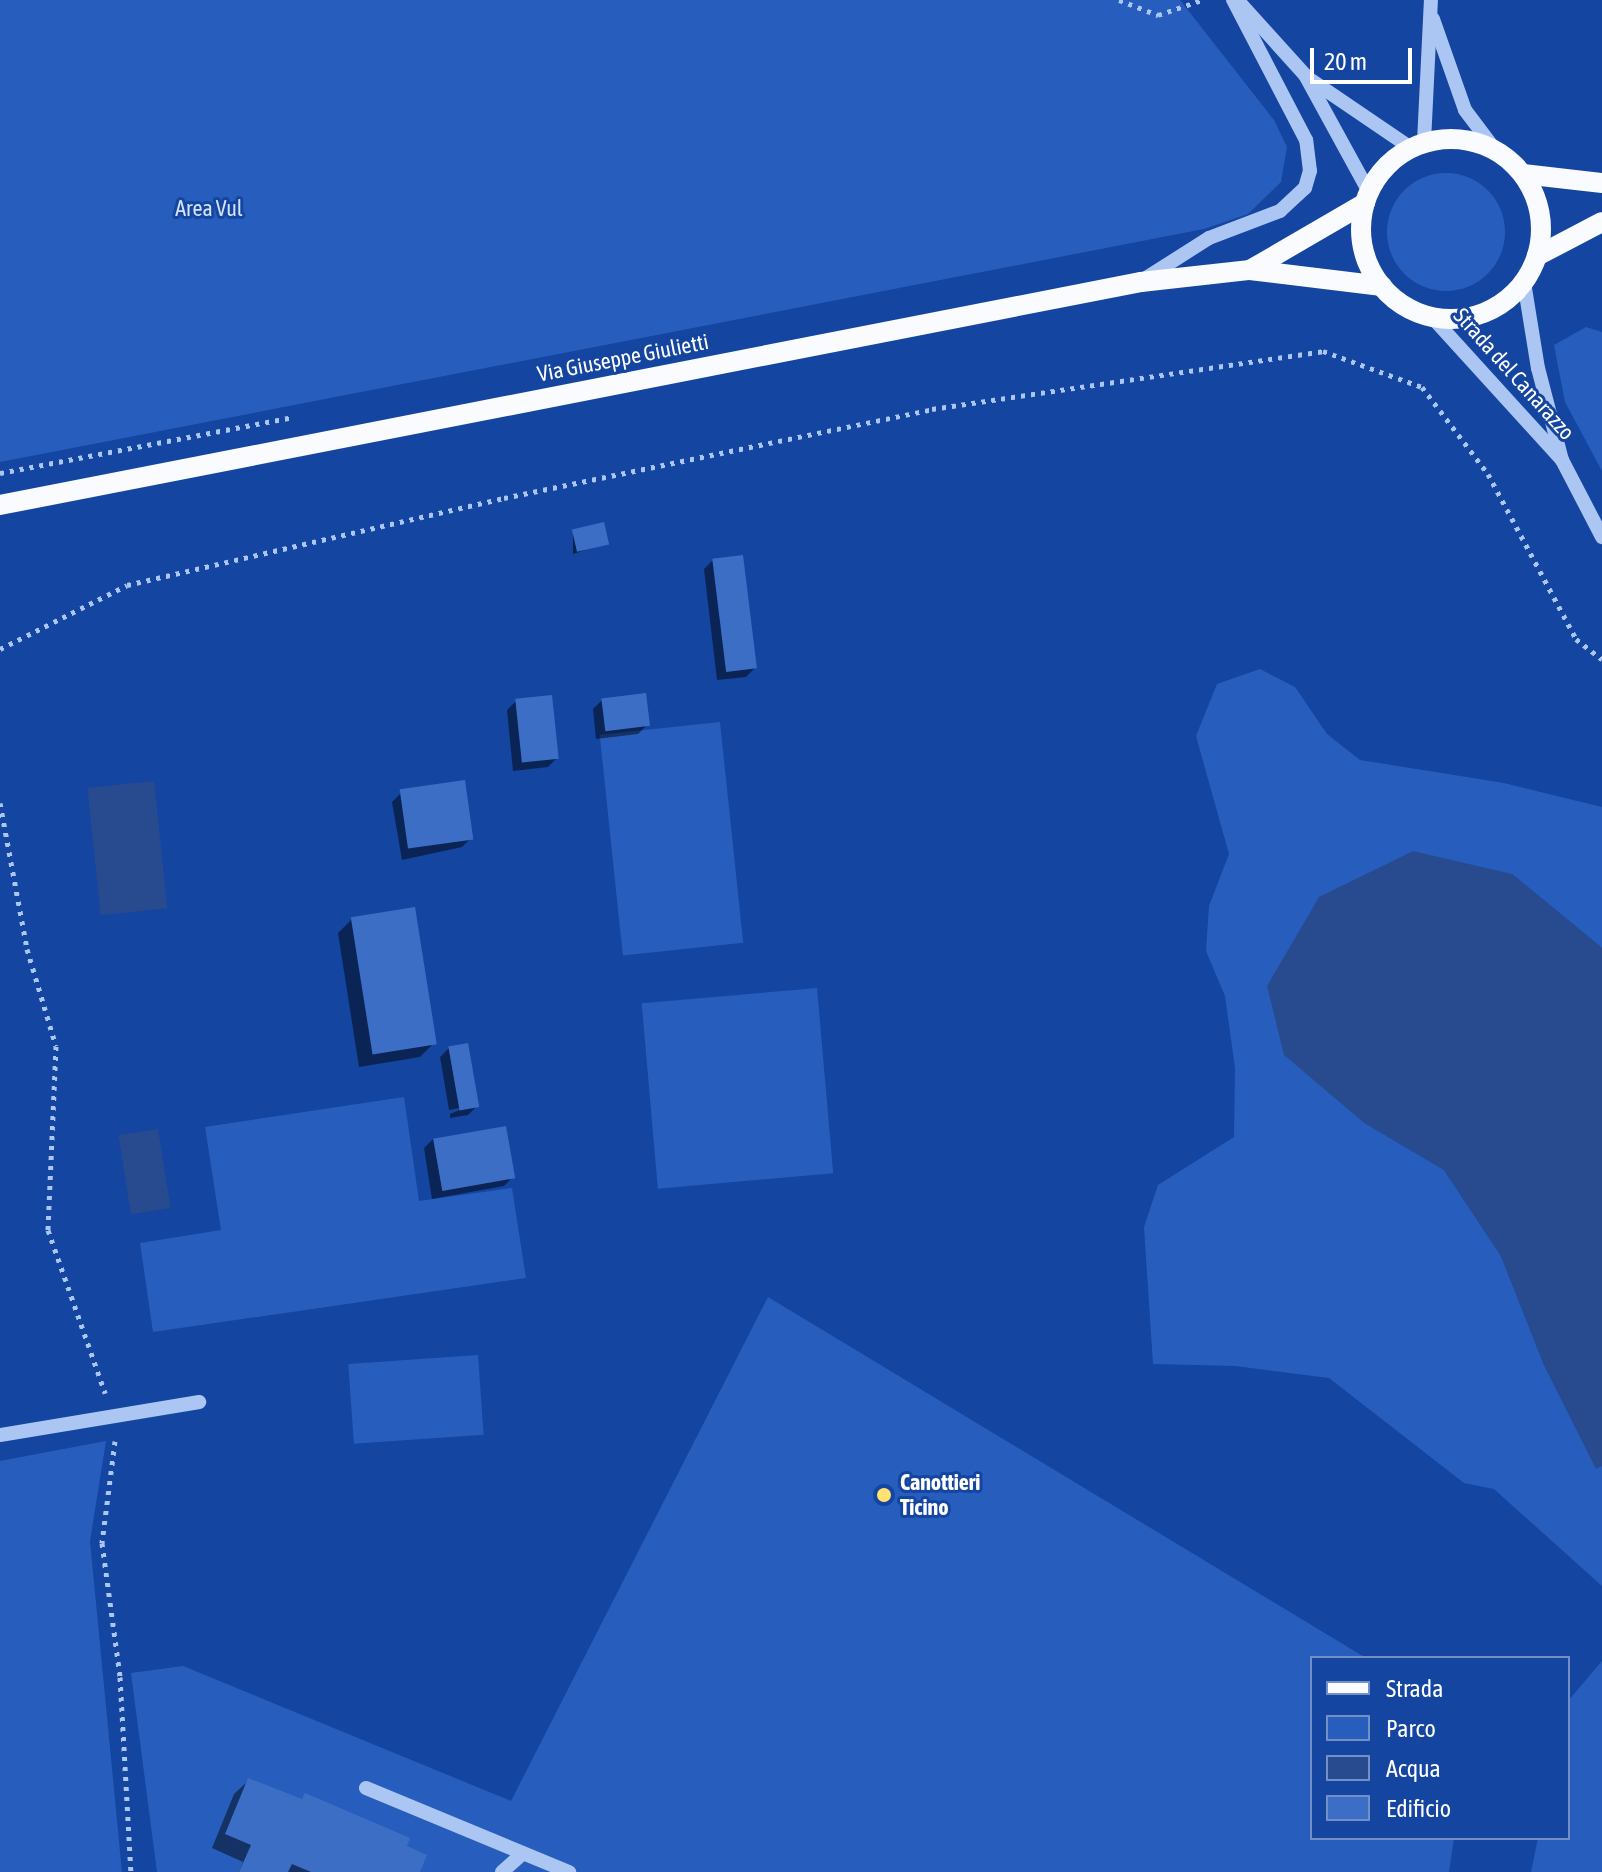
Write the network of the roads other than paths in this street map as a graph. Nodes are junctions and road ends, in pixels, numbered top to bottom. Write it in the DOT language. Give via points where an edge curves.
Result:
graph roads {
  1 [pos="1236,0"];
  2 [pos="1431,0"];
  3 [pos="1433,19"];
  4 [pos="1305,75"];
  5 [pos="1418,145"];
  6 [pos="1496,151"];
  7 [pos="1523,174"];
  8 [pos="1602,183"];
  9 [pos="1367,198"];
  10 [pos="1602,222"];
  11 [pos="1537,256"];
  12 [pos="1250,270"];
  13 [pos="1141,282"];
  14 [pos="1524,282"];
  15 [pos="1382,286"];
  16 [pos="1432,317"];
  17 [pos="1562,460"];
  18 [pos="4,504"];
  19 [pos="1602,537"];
  20 [pos="199,1402"];
  21 [pos="0,1435"];
  22 [pos="366,1788"];
  23 [pos="523,1853"];
  24 [pos="502,1872"];
  25 [pos="569,1872"];
  1 -- 4 [label="street"];
  1 -- 13 [label="street" via="1306,140 1310,171 1305,188 1280,211 1209,238"];
  2 -- 3 [label="street"];
  3 -- 5 [label="street"];
  3 -- 6 [label="street" via="1465,110"];
  4 -- 5 [label="street"];
  4 -- 9 [label="street"];
  5 -- 6 [label="main road" via="1473,141"];
  5 -- 9 [label="main road" via="1380,174"];
  6 -- 7 [label="main road"];
  7 -- 8 [label="main road"];
  7 -- 11 [label="main road" via="1540,213"];
  9 -- 12 [label="main road, Via Giuseppe Giulietti"];
  9 -- 15 [label="main road" via="1363,247"];
  10 -- 11 [label="main road"];
  11 -- 14 [label="main road"];
  12 -- 13 [label="main road, Via Giuseppe Giulietti"];
  12 -- 15 [label="main road, Via Giuseppe Giulietti"];
  13 -- 18 [label="main road, Via Giuseppe Giulietti"];
  14 -- 16 [label="main road" via="1483,313"];
  14 -- 17 [label="street, Strada del Canarazzo" via="1538,368"];
  15 -- 16 [label="main road" via="1404,306"];
  16 -- 17 [label="street, Strada del Canarazzo"];
  17 -- 19 [label="street, Strada del Canarazzo"];
  20 -- 21 [label="street"];
  22 -- 23 [label="street"];
  23 -- 24 [label="street"];
  23 -- 25 [label="street"];
}
